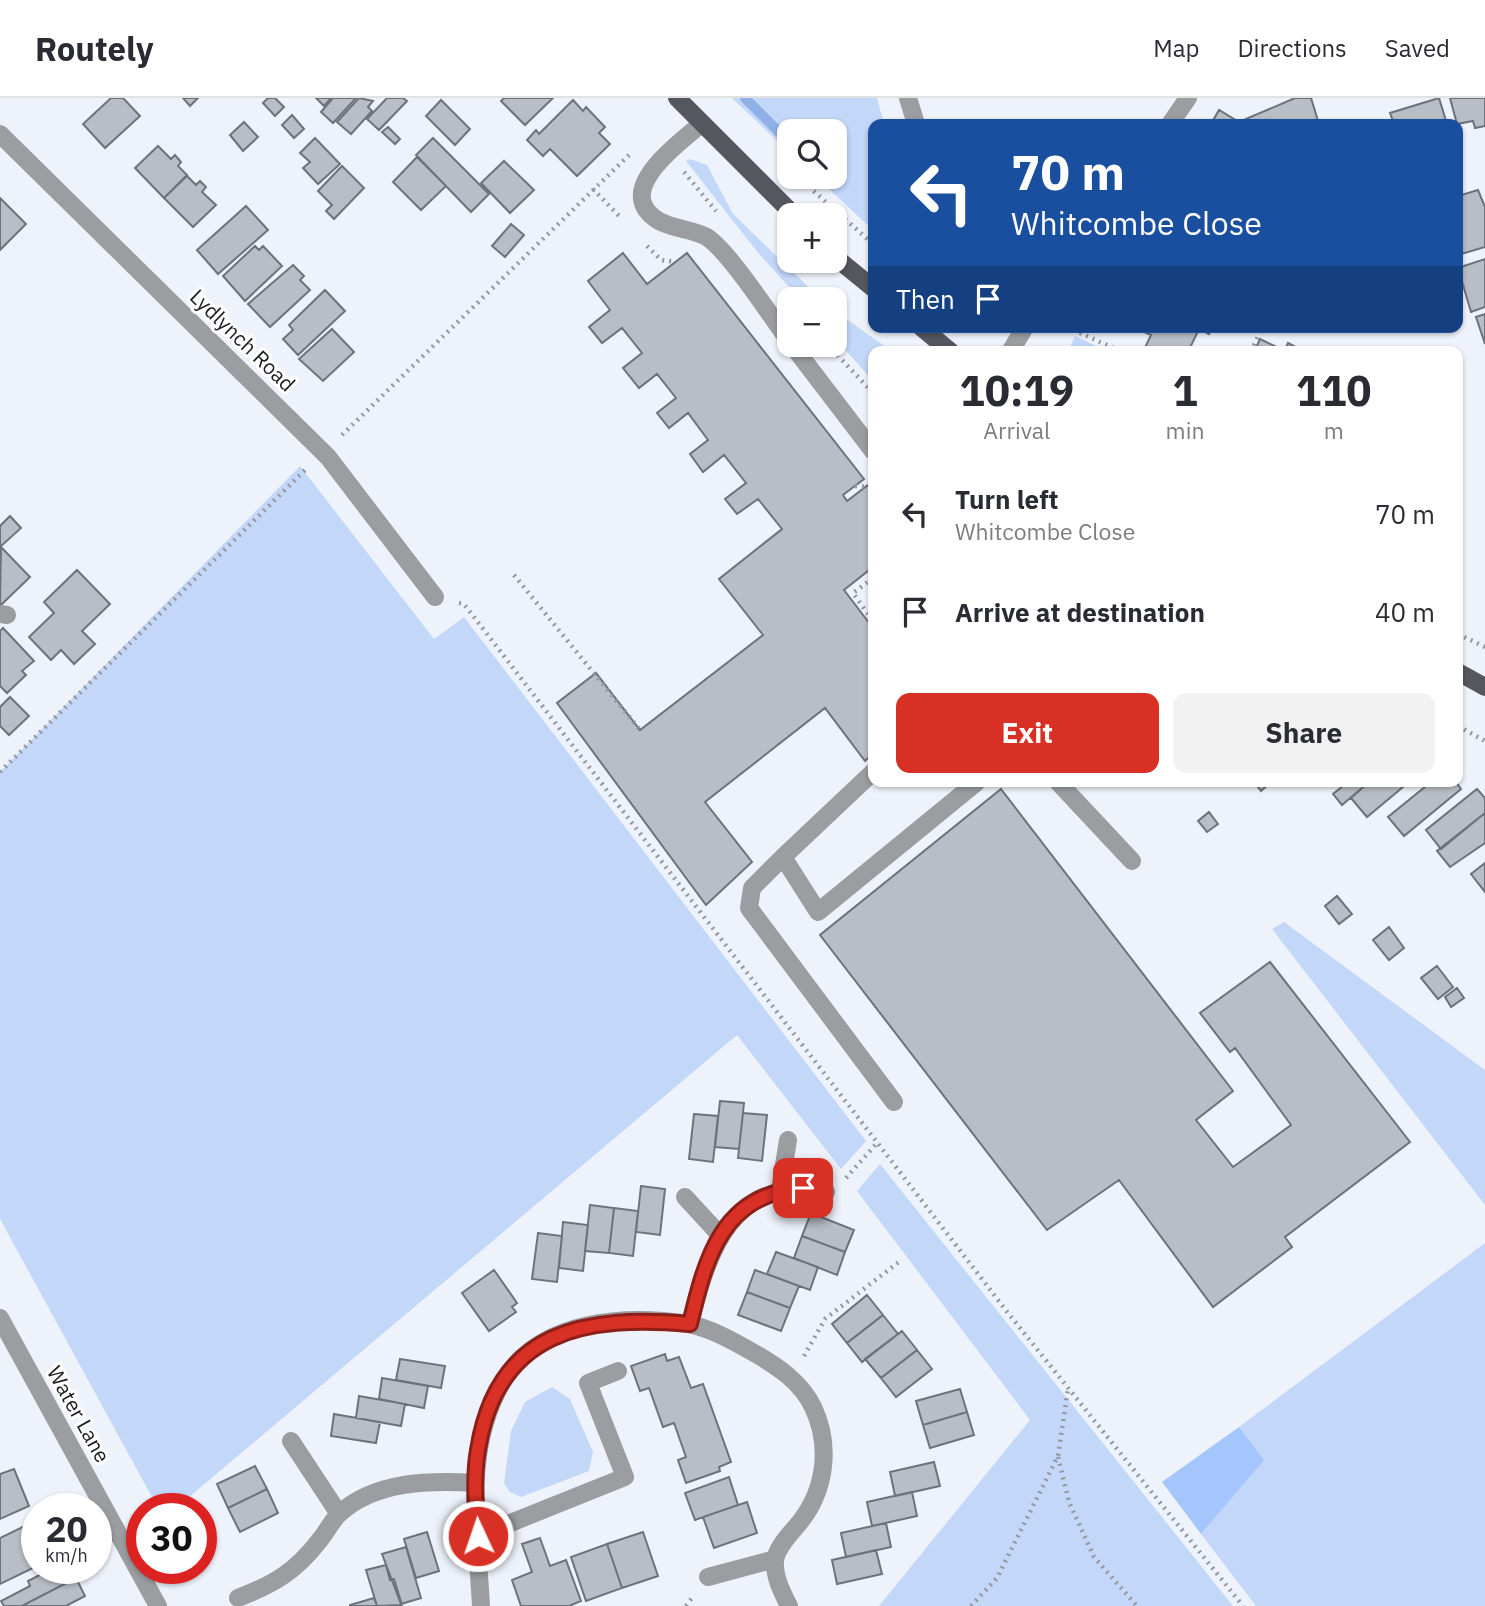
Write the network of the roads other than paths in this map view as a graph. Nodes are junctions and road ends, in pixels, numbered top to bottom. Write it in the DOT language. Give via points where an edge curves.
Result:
graph roads {
  1 [pos="677,98"];
  2 [pos="908,98"];
  3 [pos="1188,98"];
  4 [pos="914,119"];
  5 [pos="1173,119"];
  6 [pos="702,123"];
  7 [pos="0,134"];
  8 [pos="782,203"];
  9 [pos="847,267"];
  10 [pos="868,284"];
  11 [pos="777,325"];
  12 [pos="928,333"];
  13 [pos="944,346"];
  14 [pos="801,357"];
  15 [pos="868,444"];
  16 [pos="435,597"];
  17 [pos="1463,675"];
  18 [pos="1485,687"];
  19 [pos="868,777"];
  20 [pos="971,787"];
  21 [pos="1064,787"];
  22 [pos="783,857"];
  23 [pos="1132,861"];
  24 [pos="894,1102"];
  25 [pos="788,1140"];
  26 [pos="780,1190"];
  27 [pos="826,1192"];
  28 [pos="685,1197"];
  29 [pos="719,1234"];
  30 [pos="0,1318"];
  31 [pos="690,1324"];
  32 [pos="618,1371"];
  33 [pos="292,1441"];
  34 [pos="475,1483"];
  35 [pos="339,1514"];
  36 [pos="478,1536"];
  37 [pos="775,1559"];
  38 [pos="708,1577"];
  39 [pos="238,1598"];
  40 [pos="158,1606"];
  41 [pos="481,1606"];
  42 [pos="789,1606"];
  1 -- 6 [label="main road"];
  2 -- 4 [label="street"];
  3 -- 5 [label="street"];
  6 -- 8 [label="main road"];
  6 -- 11 [label="street" via="651,169 642,186 643,205 656,219 705,236"];
  7 -- 16 [label="street, Lydlynch Road" via="323,453"];
  9 -- 10 [label="main road"];
  12 -- 13 [label="main road"];
  14 -- 15 [label="street"];
  17 -- 18 [label="main road"];
  19 -- 22 [label="street"];
  20 -- 22 [label="street" via="818,912"];
  21 -- 23 [label="street"];
  22 -- 24 [label="street" via="752,888 749,908"];
  25 -- 26 [label="street"];
  26 -- 27 [label="street"];
  26 -- 29 [label="street" via="737,1214"];
  28 -- 29 [label="street"];
  29 -- 31 [label="street" via="703,1270"];
  30 -- 40 [label="street, Water Lane"];
  31 -- 34 [label="street" via="621,1321 588,1325 527,1351 505,1378 487,1414"];
  31 -- 37 [label="street" via="746,1348 789,1377 812,1406 822,1433 824,1466 817,1495"];
  32 -- 36 [label="street" via="588,1383 625,1477"];
  33 -- 35 [label="street"];
  34 -- 35 [label="street" via="406,1484 371,1495"];
  34 -- 36 [label="street"];
  35 -- 39 [label="street" via="301,1563 277,1583"];
  36 -- 41 [label="street"];
  37 -- 38 [label="street"];
  37 -- 42 [label="street" via="776,1577"];
}
